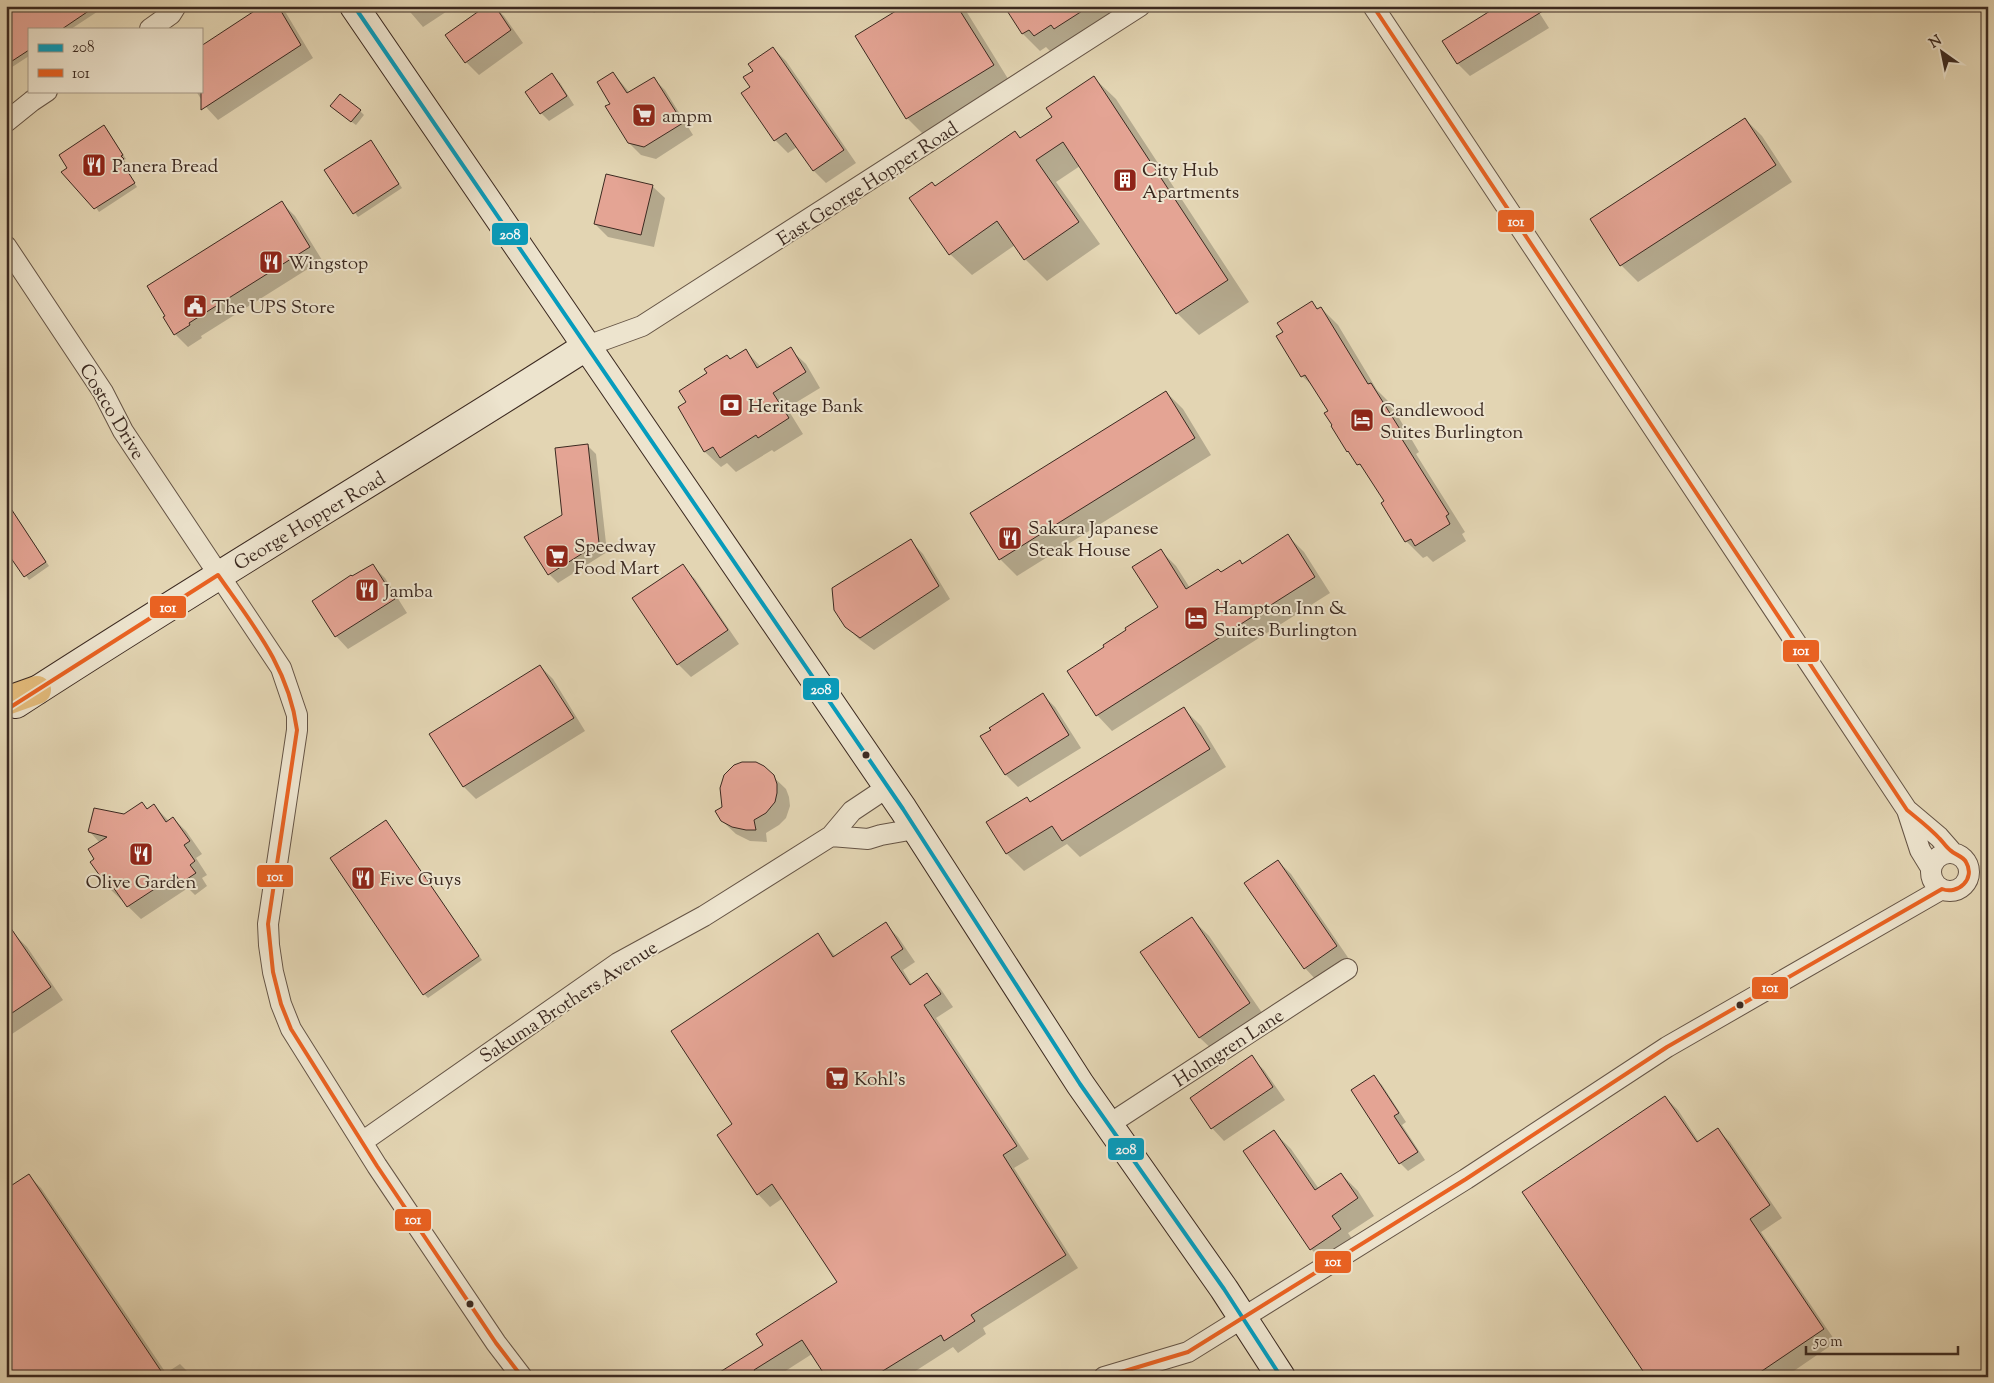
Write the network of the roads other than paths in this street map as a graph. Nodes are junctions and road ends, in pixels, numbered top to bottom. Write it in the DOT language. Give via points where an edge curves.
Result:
graph roads {
  1 [pos="176,6"];
  2 [pos="354,6"];
  3 [pos="1140,6"];
  4 [pos="1373,6"];
  5 [pos="151,28"];
  6 [pos="46,92"];
  7 [pos="6,122"];
  8 [pos="6,246"];
  9 [pos="587,346"];
  10 [pos="218,575"];
  11 [pos="37,690"];
  12 [pos="6,701"];
  13 [pos="6,710"];
  14 [pos="888,787"];
  15 [pos="1907,810"];
  16 [pos="915,829"];
  17 [pos="831,836"];
  18 [pos="1953,853"];
  19 [pos="1931,870"];
  20 [pos="1942,889"];
  21 [pos="1886,921"];
  22 [pos="1347,969"];
  23 [pos="1108,1125"];
  24 [pos="362,1142"];
  25 [pos="1244,1319"];
  26 [pos="522,1377"];
  27 [pos="1104,1377"];
  28 [pos="1282,1377"];
  1 -- 5 [label="street" via="171,14"];
  2 -- 9 [label="main road"];
  3 -- 9 [label="street, East George Hopper Road" via="642,326"];
  4 -- 15 [label="street"];
  6 -- 7 [label="street"];
  8 -- 10 [label="street, Costco Drive"];
  9 -- 10 [label="main road, George Hopper Road" via="355,493"];
  9 -- 14 [label="main road"];
  10 -- 11 [label="main road, George Hopper Road"];
  10 -- 24 [label="street, Costco Drive" via="281,668 297,715 268,924 268,945 281,1004 291,1029"];
  11 -- 12 [label="highway"];
  11 -- 13 [label="main road, George Hopper Road"];
  14 -- 16 [label="main road"];
  14 -- 17 [label="street, Sakuma Brothers Avenue" via="852,811"];
  15 -- 18 [label="street"];
  15 -- 19 [label="street" via="1920,850"];
  16 -- 17 [label="street" via="868,839"];
  16 -- 23 [label="main road"];
  17 -- 24 [label="street, Sakuma Brothers Avenue" via="704,916 618,963"];
  18 -- 19 [label="street" via="1939,856"];
  18 -- 20 [label="street" via="1966,861 1966,883 1953,891"];
  19 -- 20 [label="street" via="1934,883"];
  19 -- 21 [label="street"];
  20 -- 21 [label="street"];
  21 -- 25 [label="street" via="1667,1047"];
  22 -- 23 [label="street, Holmgren Lane"];
  23 -- 25 [label="main road"];
  24 -- 26 [label="street, Costco Drive"];
  25 -- 27 [label="street" via="1188,1352"];
  25 -- 28 [label="main road"];
}
